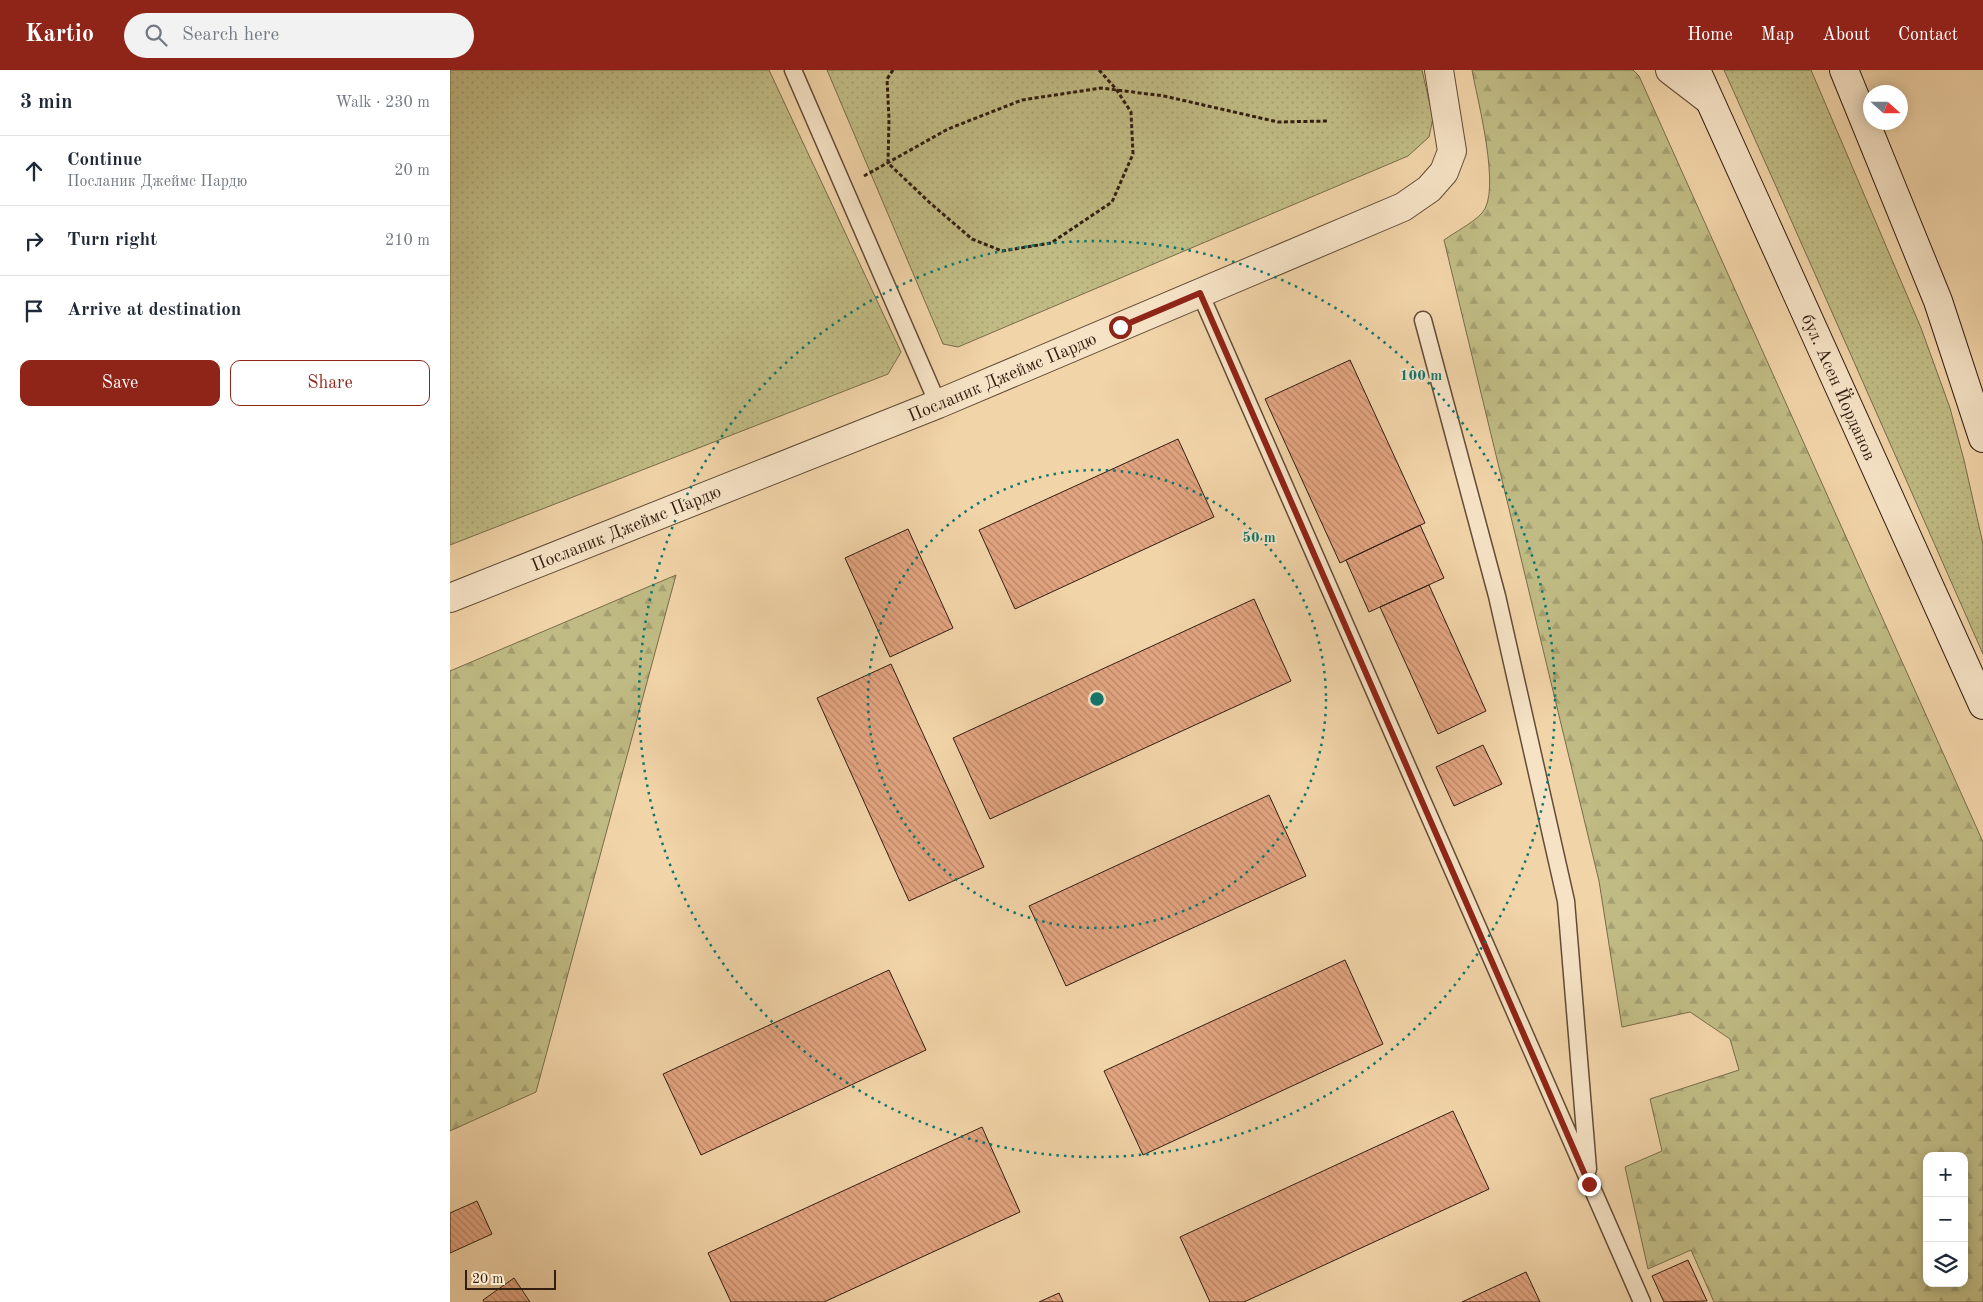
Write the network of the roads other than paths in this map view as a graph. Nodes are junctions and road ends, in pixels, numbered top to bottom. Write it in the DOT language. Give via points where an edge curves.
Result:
graph roads {
  1 [pos="793,70"];
  2 [pos="1439,70"];
  3 [pos="1670,70"];
  4 [pos="1696,70"];
  5 [pos="1844,70"];
  6 [pos="1709,100"];
  7 [pos="1200,293"];
  8 [pos="1423,320"];
  9 [pos="938,404"];
  10 [pos="1983,438"];
  11 [pos="450,598"];
  12 [pos="1983,705"];
  13 [pos="1589,1184"];
  14 [pos="1642,1302"];
  1 -- 9 [label="lane"];
  2 -- 7 [label="street, Посланик Джеймс Пардю" via="1452,151 1444,172 1428,189 1403,206"];
  3 -- 6 [label="street"];
  4 -- 6 [label="street, бул. Асен Йорданов"];
  5 -- 10 [label="street" via="1938,301"];
  6 -- 12 [label="street, бул. Асен Йорданов"];
  7 -- 9 [label="street, Посланик Джеймс Пардю"];
  7 -- 13 [label="lane"];
  8 -- 13 [label="lane" via="1497,596 1566,901"];
  9 -- 11 [label="street, Посланик Джеймс Пардю"];
  13 -- 14 [label="lane"];
}
